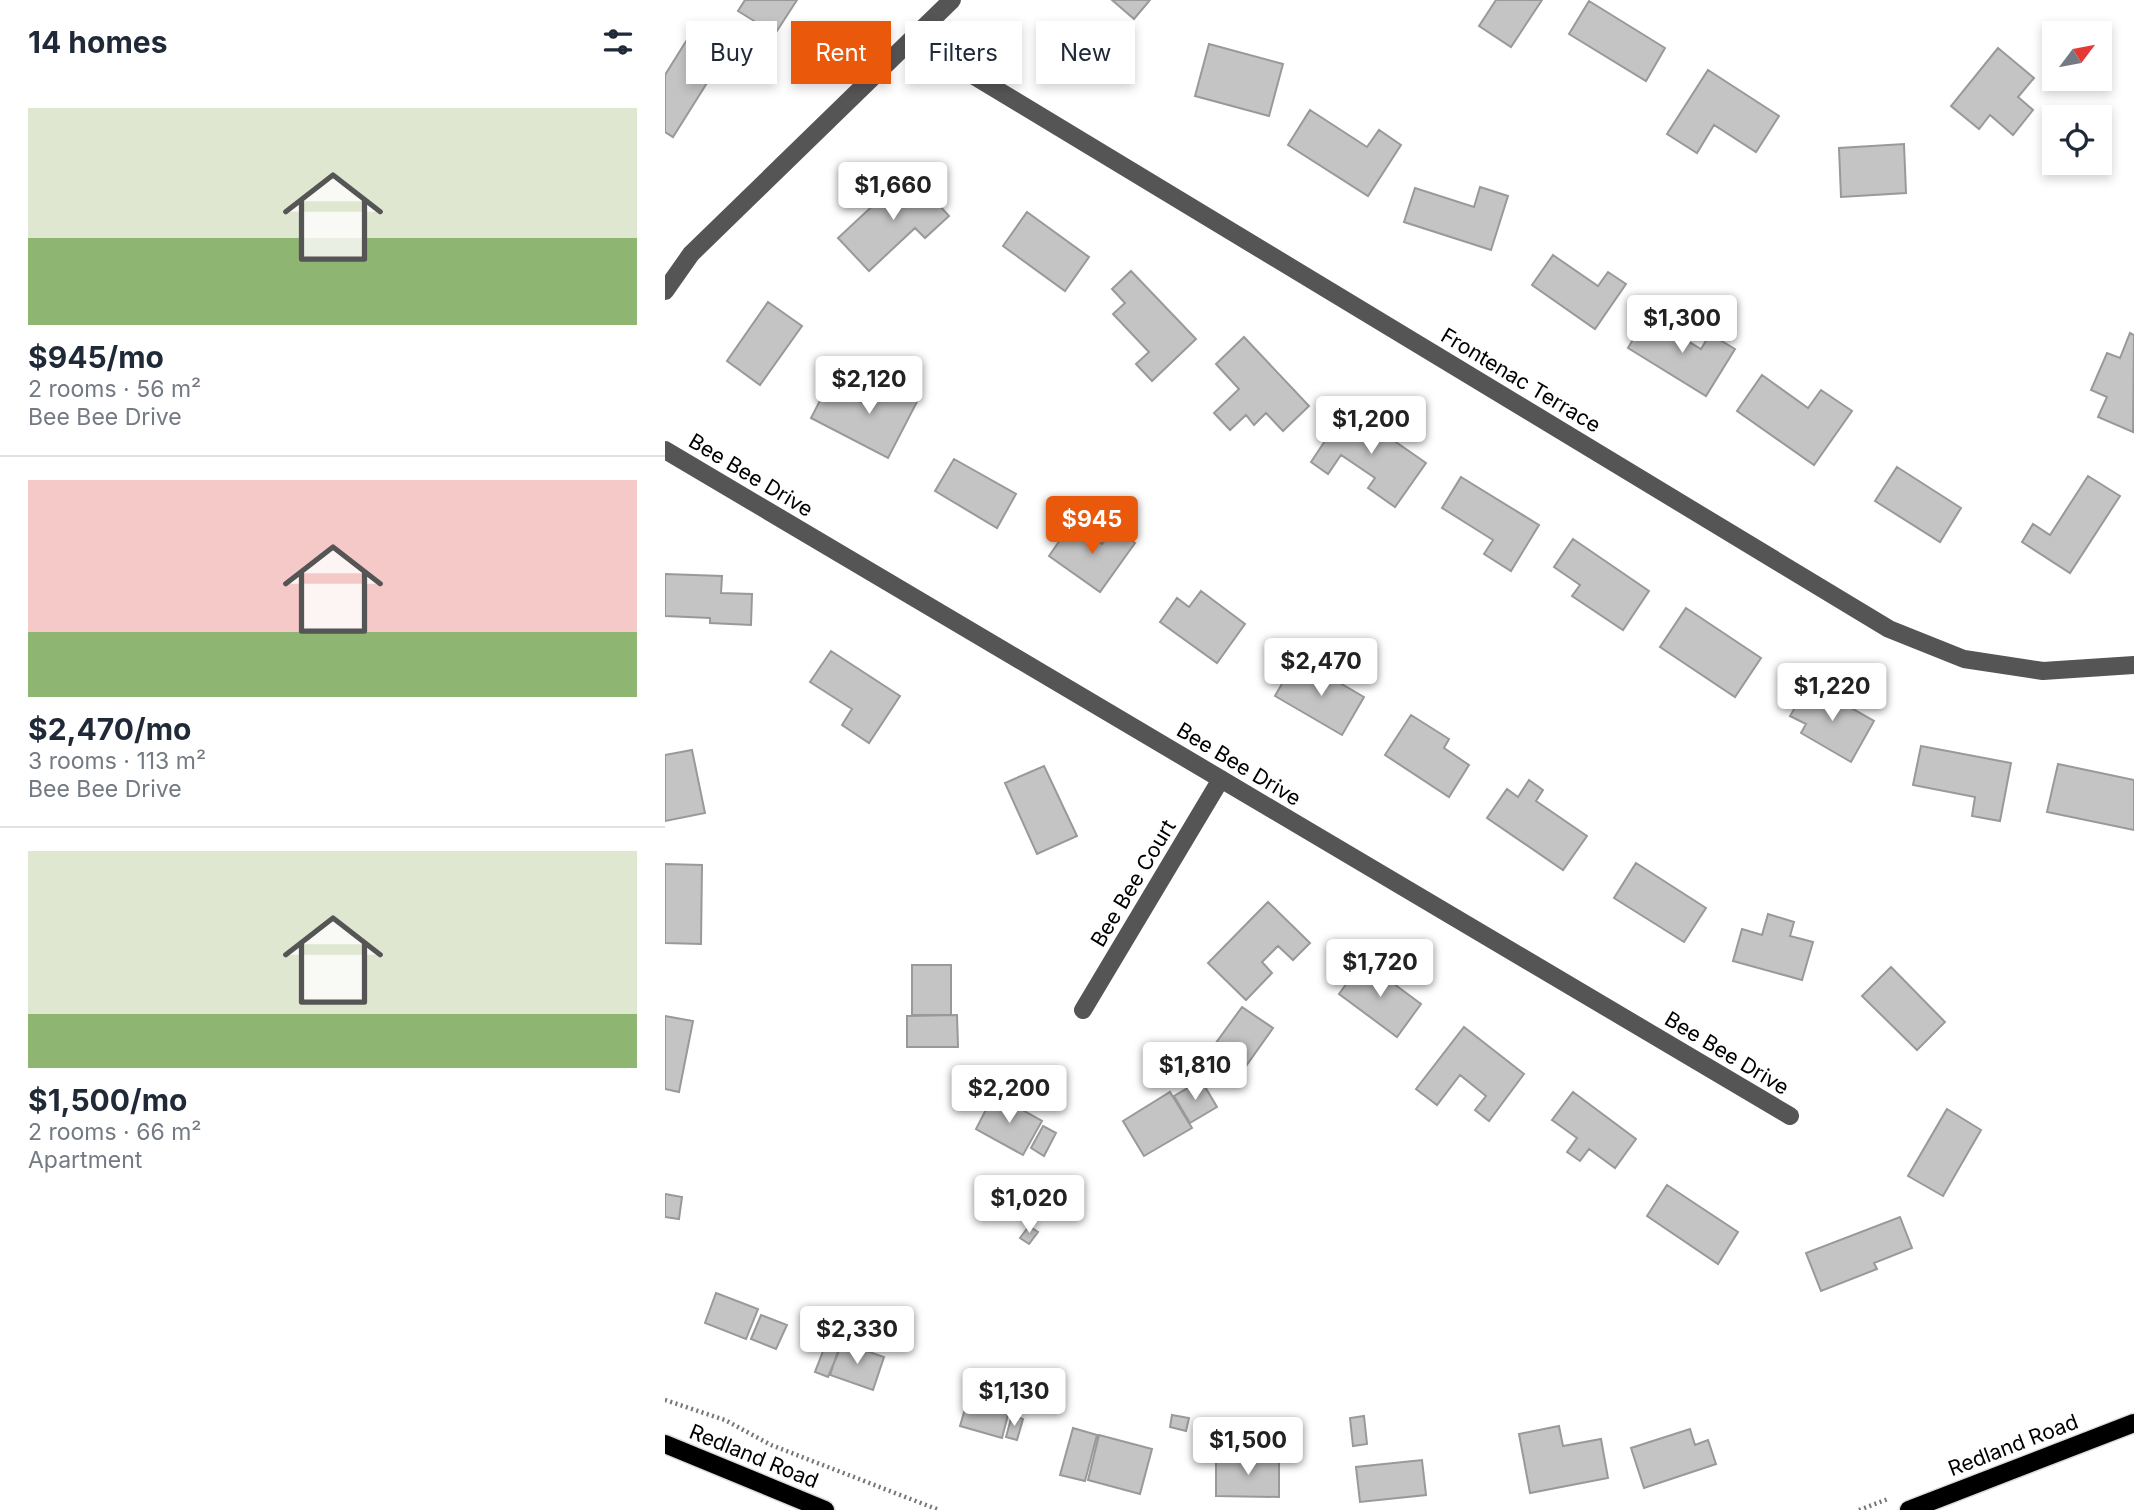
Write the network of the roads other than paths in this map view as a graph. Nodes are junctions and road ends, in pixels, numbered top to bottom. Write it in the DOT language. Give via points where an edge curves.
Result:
graph roads {
  1 [pos="952,0"];
  2 [pos="931,21"];
  3 [pos="905,47"];
  4 [pos="987,84"];
  5 [pos="665,290"];
  6 [pos="665,450"];
  7 [pos="2134,665"];
  8 [pos="1221,779"];
  9 [pos="1083,1010"];
  10 [pos="1790,1116"];
  11 [pos="2134,1423"];
  12 [pos="665,1444"];
  13 [pos="1919,1508"];
  14 [pos="825,1510"];
  1 -- 2 [label="street"];
  3 -- 5 [label="street" via="691,254"];
  4 -- 7 [label="street, Frontenac Terrace" via="1889,629 1964,659 2043,671"];
  6 -- 8 [label="street, Bee Bee Drive"];
  8 -- 9 [label="street, Bee Bee Court"];
  8 -- 10 [label="street, Bee Bee Drive"];
  11 -- 13 [label="main road, Redland Road"];
  12 -- 14 [label="main road, Redland Road"];
}
